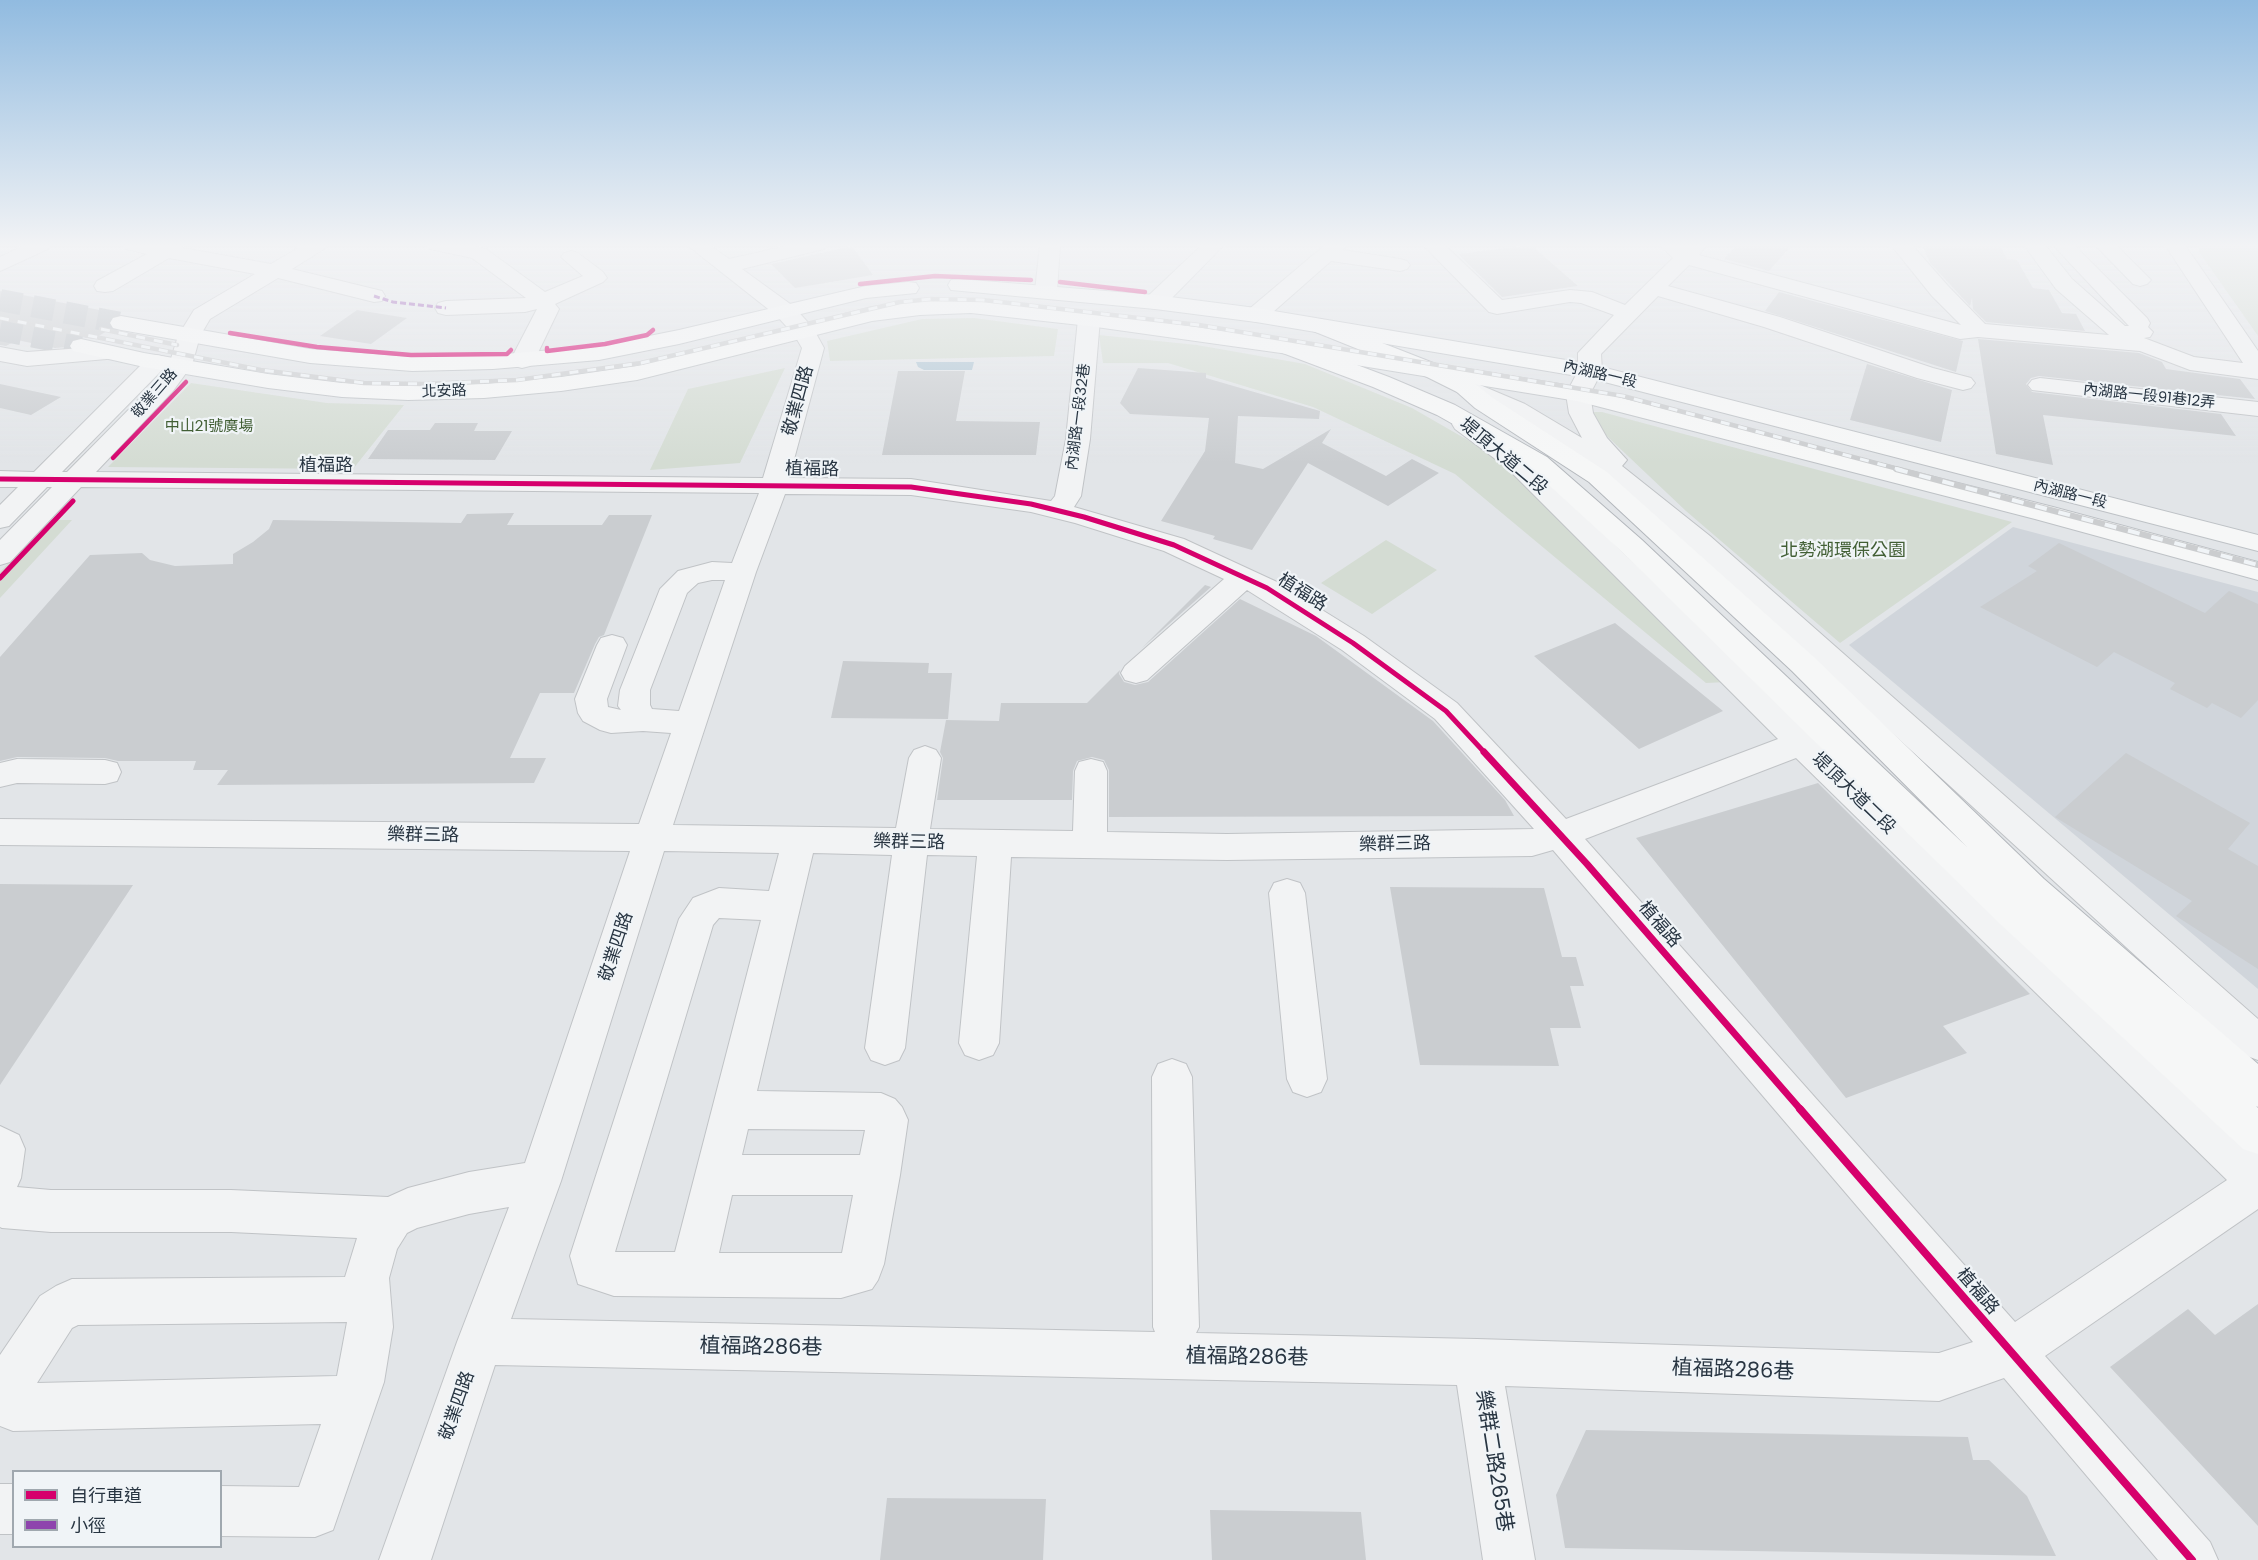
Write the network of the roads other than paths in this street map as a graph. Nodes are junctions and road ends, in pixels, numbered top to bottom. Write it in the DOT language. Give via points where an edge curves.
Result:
graph roads {
  1 [pos="200,318"];
  2 [pos="544,318"];
  3 [pos="754,318"];
  4 [pos="792,318"];
  5 [pos="859,318"];
  6 [pos="1078,318"];
  7 [pos="1273,318"];
  8 [pos="1623,318"];
  9 [pos="1757,318"];
  10 [pos="1913,318"];
  11 [pos="1966,318"];
  12 [pos="2103,318"];
  13 [pos="2133,318"];
  14 [pos="2223,318"];
  15 [pos="1089,319"];
  16 [pos="121,323"];
  17 [pos="1321,326"];
  18 [pos="1978,330"];
  19 [pos="805,333"];
  20 [pos="189,336"];
  21 [pos="81,346"];
  22 [pos="1288,346"];
  23 [pos="110,353"];
  24 [pos="0,354"];
  25 [pos="522,361"];
  26 [pos="168,364"];
  27 [pos="2258,370"];
  28 [pos="1433,371"];
  29 [pos="1590,371"];
  30 [pos="1964,383"];
  31 [pos="2040,386"];
  32 [pos="1578,394"];
  33 [pos="1456,399"];
  34 [pos="2258,409"];
  35 [pos="0,479"];
  36 [pos="41,479"];
  37 [pos="75,479"];
  38 [pos="775,485"];
  39 [pos="1058,511"];
  40 [pos="0,520"];
  41 [pos="1700,542"];
  42 [pos="2258,543"];
  43 [pos="0,556"];
  44 [pos="2258,571"];
  45 [pos="742,572"];
  46 [pos="1244,578"];
  47 [pos="612,645"];
  48 [pos="1136,673"];
  49 [pos="643,720"];
  50 [pos="690,723"];
  51 [pos="1801,743"];
  52 [pos="925,758"];
  53 [pos="1092,771"];
  54 [pos="105,772"];
  55 [pos="0,775"];
  56 [pos="0,832"];
  57 [pos="1558,835"];
  58 [pos="651,838"];
  59 [pos="799,841"];
  60 [pos="911,843"];
  61 [pos="995,844"];
  62 [pos="1090,845"];
  63 [pos="1287,893"];
  64 [pos="783,906"];
  65 [pos="2258,1043"];
  66 [pos="979,1044"];
  67 [pos="885,1048"];
  68 [pos="1172,1077"];
  69 [pos="1307,1079"];
  70 [pos="2258,1089"];
  71 [pos="732,1110"];
  72 [pos="2258,1135"];
  73 [pos="0,1146"];
  74 [pos="716,1175"];
  75 [pos="879,1175"];
  76 [pos="0,1178"];
  77 [pos="540,1180"];
  78 [pos="2258,1183"];
  79 [pos="0,1204"];
  80 [pos="392,1218"];
  81 [pos="691,1275"];
  82 [pos="368,1299"];
  83 [pos="1176,1327"];
  84 [pos="480,1342"];
  85 [pos="2010,1353"];
  86 [pos="1477,1362"];
  87 [pos="353,1400"];
  88 [pos="222,1511"];
  89 [pos="405,1560"];
  90 [pos="1509,1560"];
  91 [pos="2192,1560"];
  1 -- 20 [label="street, 敬業三路"];
  2 -- 25 [label="street"];
  3 -- 25 [label="main road, 北安路" via="598,353"];
  4 -- 19 [label="street"];
  5 -- 19 [label="main road, 內湖路一段"];
  6 -- 15 [label="main road, 內湖路一段"];
  7 -- 17 [label="main road, 內湖路一段"];
  8 -- 29 [label="street" via="1589,353"];
  9 -- 30 [label="street"];
  10 -- 18 [label="street" via="1960,332"];
  11 -- 18 [label="street"];
  12 -- 13 [label="street" via="2120,333 2147,332"];
  14 -- 27 [label="street"];
  15 -- 22 [label="main road, 內湖路一段"];
  15 -- 39 [label="street, 內湖路一段32巷" via="1078,439 1068,496"];
  16 -- 20 [label="main road, 北安路"];
  17 -- 28 [label="main road, 堤頂大道二段"];
  17 -- 29 [label="main road, 內湖路一段"];
  18 -- 27 [label="street" via="2144,345 2190,363"];
  19 -- 26 [label="main road, 北安路" via="637,373 484,391 342,390"];
  19 -- 38 [label="street, 敬業四路" via="813,348"];
  20 -- 25 [label="main road, 北安路" via="310,356 412,364"];
  20 -- 26 [label="street, 敬業三路"];
  21 -- 23 [label="main road, 北安路"];
  22 -- 28 [label="main road, 內湖路一段"];
  22 -- 33 [label="main road, 堤頂大道二段"];
  23 -- 24 [label="street" via="27,359"];
  23 -- 26 [label="main road, 北安路"];
  26 -- 36 [label="street, 敬業三路"];
  26 -- 37 [label="street, 敬業三路" via="165,386"];
  28 -- 32 [label="main road, 內湖路一段"];
  28 -- 33 [label="main road, 堤頂大道二段"];
  29 -- 32 [label="street"];
  29 -- 42 [label="main road, 內湖路一段"];
  31 -- 34 [label="street, 內湖路一段91巷12弄"];
  32 -- 41 [label="street" via="1581,413 1596,442"];
  32 -- 44 [label="main road, 內湖路一段"];
  33 -- 41 [label="street, 堤頂大道二段" via="1516,409 1598,459"];
  33 -- 51 [label="street, 堤頂大道二段"];
  33 -- 70 [label="main road, 堤頂大道二段" via="1484,403 1598,477 1803,664 2031,889"];
  33 -- 72 [label="main road, 堤頂大道二段" via="1538,462 1632,546 2013,914"];
  35 -- 36 [label="street, 植福路"];
  36 -- 37 [label="street, 植福路"];
  36 -- 40 [label="street, 敬業三路"];
  37 -- 38 [label="street, 植福路"];
  37 -- 43 [label="street, 敬業三路"];
  38 -- 39 [label="street, 植福路" via="911,487"];
  38 -- 45 [label="street, 敬業四路"];
  39 -- 46 [label="street, 植福路" via="1174,545"];
  41 -- 65 [label="street, 堤頂大道二段"];
  45 -- 49 [label="street" via="712,571 688,577 674,589 635,690 634,706"];
  45 -- 50 [label="street, 敬業四路"];
  46 -- 48 [label="street"];
  46 -- 57 [label="street, 植福路" via="1267,588 1353,643 1446,711"];
  47 -- 49 [label="street" via="591,699 594,713 611,722"];
  49 -- 50 [label="street"];
  50 -- 58 [label="street, 敬業四路"];
  51 -- 57 [label="street, 樂群三路"];
  51 -- 78 [label="street, 堤頂大道二段"];
  52 -- 60 [label="street"];
  53 -- 62 [label="street"];
  54 -- 55 [label="street" via="18,771"];
  56 -- 58 [label="street, 樂群三路"];
  57 -- 62 [label="street, 樂群三路" via="1532,843"];
  57 -- 85 [label="street, 植福路"];
  58 -- 59 [label="street, 樂群三路"];
  58 -- 77 [label="street, 敬業四路"];
  59 -- 60 [label="street, 樂群三路"];
  59 -- 64 [label="street"];
  60 -- 61 [label="street, 樂群三路"];
  60 -- 67 [label="street"];
  61 -- 62 [label="street, 樂群三路"];
  61 -- 66 [label="street"];
  63 -- 69 [label="street"];
  64 -- 71 [label="street"];
  64 -- 81 [label="street" via="719,903 706,908 697,919 592,1256 594,1268 614,1274"];
  68 -- 83 [label="street"];
  71 -- 74 [label="street"];
  71 -- 75 [label="street" via="881,1112 887,1120"];
  73 -- 76 [label="street" via="4,1149"];
  74 -- 75 [label="street"];
  74 -- 81 [label="street"];
  75 -- 81 [label="street" via="862,1264 856,1273"];
  77 -- 80 [label="street" via="408,1209"];
  77 -- 84 [label="street, 敬業四路"];
  78 -- 85 [label="street, 植福路286巷"];
  79 -- 80 [label="street" via="51,1211 231,1211"];
  80 -- 82 [label="street" via="378,1240 367,1278"];
  82 -- 87 [label="street" via="370,1327"];
  82 -- 87 [label="street" via="72,1302 56,1312 6,1388 4,1399 13,1407"];
  84 -- 86 [label="street, 植福路286巷"];
  84 -- 89 [label="street, 敬業四路"];
  85 -- 86 [label="street, 植福路286巷" via="1938,1377"];
  85 -- 91 [label="street, 植福路"];
  86 -- 90 [label="street, 樂群二路265巷"];
  87 -- 88 [label="street" via="315,1512"];
}
